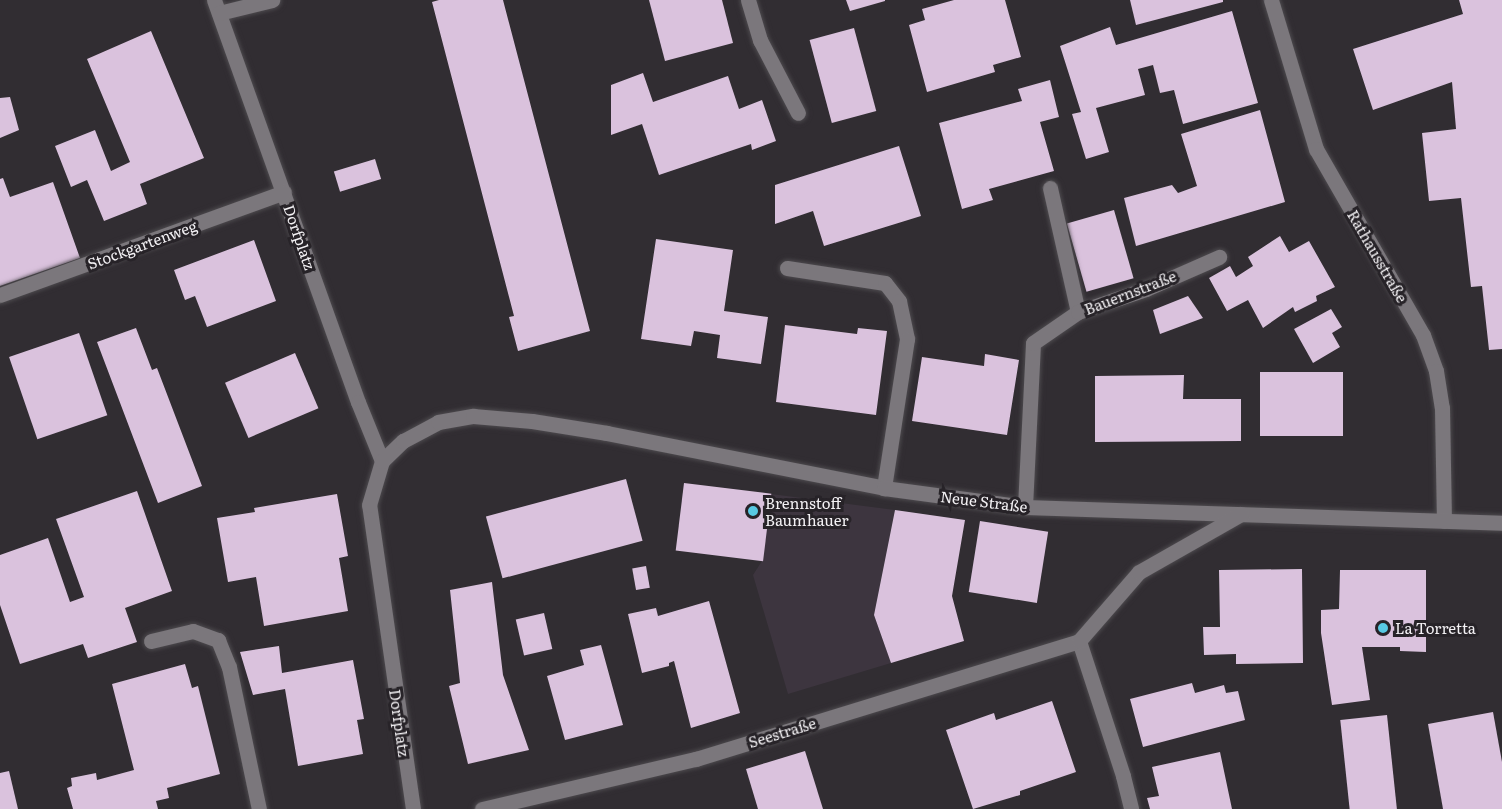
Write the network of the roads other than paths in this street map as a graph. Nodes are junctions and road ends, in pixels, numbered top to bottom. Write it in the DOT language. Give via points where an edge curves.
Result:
graph roads {
  1 [pos="272,0"];
  2 [pos="748,0"];
  3 [pos="1271,0"];
  4 [pos="217,7"];
  5 [pos="798,112"];
  6 [pos="1050,188"];
  7 [pos="284,192"];
  8 [pos="1219,257"];
  9 [pos="787,268"];
  10 [pos="0,295"];
  11 [pos="1078,312"];
  12 [pos="382,461"];
  13 [pos="884,488"];
  14 [pos="1025,507"];
  15 [pos="1241,514"];
  16 [pos="1444,521"];
  17 [pos="1502,523"];
  18 [pos="151,641"];
  19 [pos="1079,641"];
  20 [pos="259,809"];
  21 [pos="413,809"];
  22 [pos="482,809"];
  23 [pos="1131,809"];
  1 -- 4 [label="street"];
  2 -- 5 [label="street" via="760,40"];
  3 -- 16 [label="street, Rathausstraße" via="1317,149 1424,335 1436,371 1442,408"];
  4 -- 7 [label="street, Dorfplatz"];
  6 -- 11 [label="street"];
  7 -- 10 [label="street, Stockgartenweg"];
  7 -- 12 [label="street, Dorfplatz"];
  8 -- 11 [label="street, Bauernstraße" via="1146,289"];
  9 -- 13 [label="street" via="885,283 899,301 907,339"];
  11 -- 14 [label="street, Bauernstraße" via="1032,343"];
  12 -- 13 [label="street, Neue Straße" via="403,441 438,422 473,416 607,433"];
  12 -- 21 [label="street, Dorfplatz" via="369,505"];
  13 -- 14 [label="street, Neue Straße"];
  14 -- 15 [label="street, Neue Straße"];
  15 -- 16 [label="street, Neue Straße"];
  15 -- 19 [label="street" via="1139,572"];
  16 -- 17 [label="street, Neue Straße"];
  18 -- 20 [label="street" via="193,631 218,640 229,668"];
  19 -- 22 [label="street, Seestraße" via="696,759"];
  19 -- 23 [label="street"];
}
